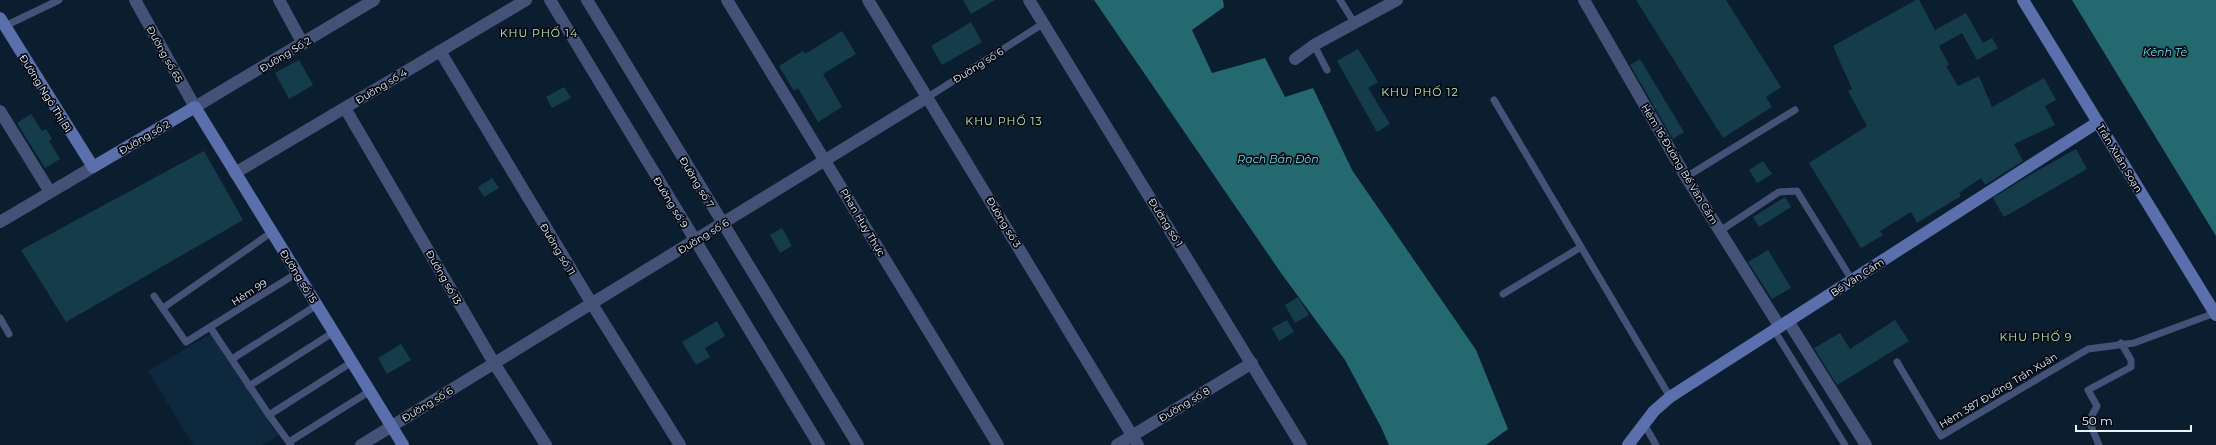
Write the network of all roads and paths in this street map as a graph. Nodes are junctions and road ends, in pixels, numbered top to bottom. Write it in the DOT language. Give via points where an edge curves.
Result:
graph roads {
  1 [pos="59,0"];
  2 [pos="135,0"];
  3 [pos="279,0"];
  4 [pos="374,0"];
  5 [pos="526,0"];
  6 [pos="550,0"];
  7 [pos="587,0"];
  8 [pos="727,0"];
  9 [pos="868,0"];
  10 [pos="1030,0"];
  11 [pos="1340,0"];
  12 [pos="1397,0"];
  13 [pos="1584,0"];
  14 [pos="2023,0"];
  15 [pos="2,22"];
  16 [pos="1044,23"];
  17 [pos="1354,24"];
  18 [pos="303,44"];
  19 [pos="1314,45"];
  20 [pos="440,51"];
  21 [pos="1295,59"];
  22 [pos="1327,70"];
  23 [pos="928,97"];
  24 [pos="1494,100"];
  25 [pos="196,107"];
  26 [pos="345,108"];
  27 [pos="0,110"];
  28 [pos="1795,110"];
  29 [pos="2098,122"];
  30 [pos="826,161"];
  31 [pos="93,167"];
  32 [pos="235,173"];
  33 [pos="1686,177"];
  34 [pos="50,192"];
  35 [pos="0,222"];
  36 [pos="722,224"];
  37 [pos="1720,231"];
  38 [pos="272,232"];
  39 [pos="694,241"];
  40 [pos="1581,247"];
  41 [pos="297,273"];
  42 [pos="1852,280"];
  43 [pos="1503,294"];
  44 [pos="154,296"];
  45 [pos="592,304"];
  46 [pos="317,305"];
  47 [pos="162,308"];
  48 [pos="2215,314"];
  49 [pos="0,318"];
  50 [pos="1780,326"];
  51 [pos="210,327"];
  52 [pos="334,332"];
  53 [pos="8,334"];
  54 [pos="2121,343"];
  55 [pos="232,359"];
  56 [pos="352,362"];
  57 [pos="1897,362"];
  58 [pos="494,363"];
  59 [pos="1252,363"];
  60 [pos="249,386"];
  61 [pos="370,391"];
  62 [pos="1670,397"];
  63 [pos="269,415"];
  64 [pos="1644,424"];
  65 [pos="391,426"];
  66 [pos="1135,440"];
  67 [pos="290,443"];
  68 [pos="361,445"];
  69 [pos="403,445"];
  70 [pos="546,445"];
  71 [pos="680,445"];
  72 [pos="820,445"];
  73 [pos="858,445"];
  74 [pos="998,445"];
  75 [pos="1117,445"];
  76 [pos="1301,445"];
  77 [pos="1628,445"];
  78 [pos="1656,445"];
  79 [pos="1845,445"];
  80 [pos="1866,445"];
  81 [pos="2099,445"];
  1 -- 15 [label="lane"];
  2 -- 25 [label="street, Đường số 65"];
  3 -- 18 [label="street"];
  4 -- 18 [label="street, Đường Số 2"];
  5 -- 20 [label="street, Đường số 4"];
  6 -- 39 [label="street, Đường số 9"];
  7 -- 36 [label="street, Đường số 7"];
  8 -- 30 [label="street, Phan Huy Thực"];
  9 -- 23 [label="street, Đường số 3"];
  10 -- 16 [label="street, Đường số 1"];
  11 -- 17 [label="lane"];
  12 -- 17 [label="street"];
  13 -- 33 [label="street, Hẻm 16 Đường Bế Văn Cấm"];
  14 -- 29 [label="street, Trần Xuân Soạn"];
  15 -- 31 [label="street, Đường Ngô Thị Bì"];
  16 -- 23 [label="lane, Đường số 6"];
  16 -- 59 [label="street, Đường số 1"];
  17 -- 19 [label="street"];
  18 -- 25 [label="street, Đường Số 2"];
  19 -- 21 [label="street"];
  19 -- 22 [label="lane"];
  20 -- 26 [label="street, Đường số 4"];
  20 -- 45 [label="street, Đường số 11"];
  23 -- 30 [label="street, Đường số 6"];
  23 -- 66 [label="street, Đường số 3"];
  24 -- 40 [label="lane"];
  25 -- 31 [label="street, Đường số 2"];
  25 -- 32 [label="street, Đường số 15"];
  26 -- 32 [label="street, Đường số 4"];
  26 -- 58 [label="street, Đường số 13"];
  27 -- 34 [label="street"];
  28 -- 33 [label="lane"];
  29 -- 42 [label="street, Bế Văn Cấm"];
  29 -- 48 [label="street, Trần Xuân Soạn"];
  30 -- 36 [label="street, Đường số 6"];
  30 -- 74 [label="street, Phan Huy Thực"];
  31 -- 34 [label="street"];
  32 -- 38 [label="street, Đường số 15"];
  33 -- 37 [label="street, Hẻm 16 Đường Bế Văn Cấm"];
  34 -- 35 [label="street"];
  36 -- 39 [label="street, Đường số 6"];
  36 -- 73 [label="street, Đường số 7"];
  37 -- 42 [label="lane" via="1779,192 1797,191"];
  37 -- 50 [label="street, Hẻm 16 Đường Bế Văn Cấm"];
  38 -- 41 [label="street, Đường số 15"];
  38 -- 47 [label="lane"];
  39 -- 45 [label="street, Đường số 6"];
  39 -- 72 [label="street, Đường số 9"];
  40 -- 43 [label="lane"];
  40 -- 62 [label="lane"];
  41 -- 46 [label="street, Đường số 15"];
  41 -- 51 [label="lane, Hẻm 99"];
  42 -- 50 [label="street, Bế Văn Cấm"];
  44 -- 47 [label="lane"];
  45 -- 58 [label="street, Đường số 6"];
  45 -- 71 [label="street, Đường số 11"];
  46 -- 52 [label="street, Đường số 15"];
  46 -- 55 [label="lane"];
  47 -- 51 [label="lane, Hẻm 99" via="186,342"];
  48 -- 54 [label="lane, Hẻm 387 Đường Trần Xuân" via="2134,343"];
  49 -- 53 [label="lane"];
  50 -- 62 [label="street, Bế Văn Cấm"];
  50 -- 79 [label="lane"];
  50 -- 80 [label="street, Hẻm 16 Đường Bế Văn Cấm"];
  51 -- 55 [label="lane"];
  52 -- 56 [label="street, Đường số 15"];
  52 -- 60 [label="lane"];
  54 -- 57 [label="lane, Hẻm 387 Đường Trần Xuân" via="2088,349 1941,436"];
  54 -- 81 [label="lane" via="2131,360 2131,366 2088,390 2097,406 2089,421"];
  55 -- 60 [label="lane"];
  56 -- 61 [label="street, Đường số 15"];
  56 -- 63 [label="lane"];
  58 -- 65 [label="street, Đường số 6"];
  58 -- 70 [label="street, Đường số 13"];
  59 -- 66 [label="street, Đường số 8"];
  59 -- 76 [label="street, Đường số 1"];
  60 -- 63 [label="lane"];
  61 -- 65 [label="street, Đường số 15"];
  61 -- 67 [label="lane"];
  62 -- 64 [label="street, Bế Văn Cấm"];
  63 -- 67 [label="lane"];
  64 -- 77 [label="street, Bế Văn Cấm"];
  64 -- 78 [label="lane"];
  65 -- 68 [label="street, Đường số 6"];
  65 -- 69 [label="street, Đường số 15"];
  66 -- 75 [label="street, Đường số 8"];
}
